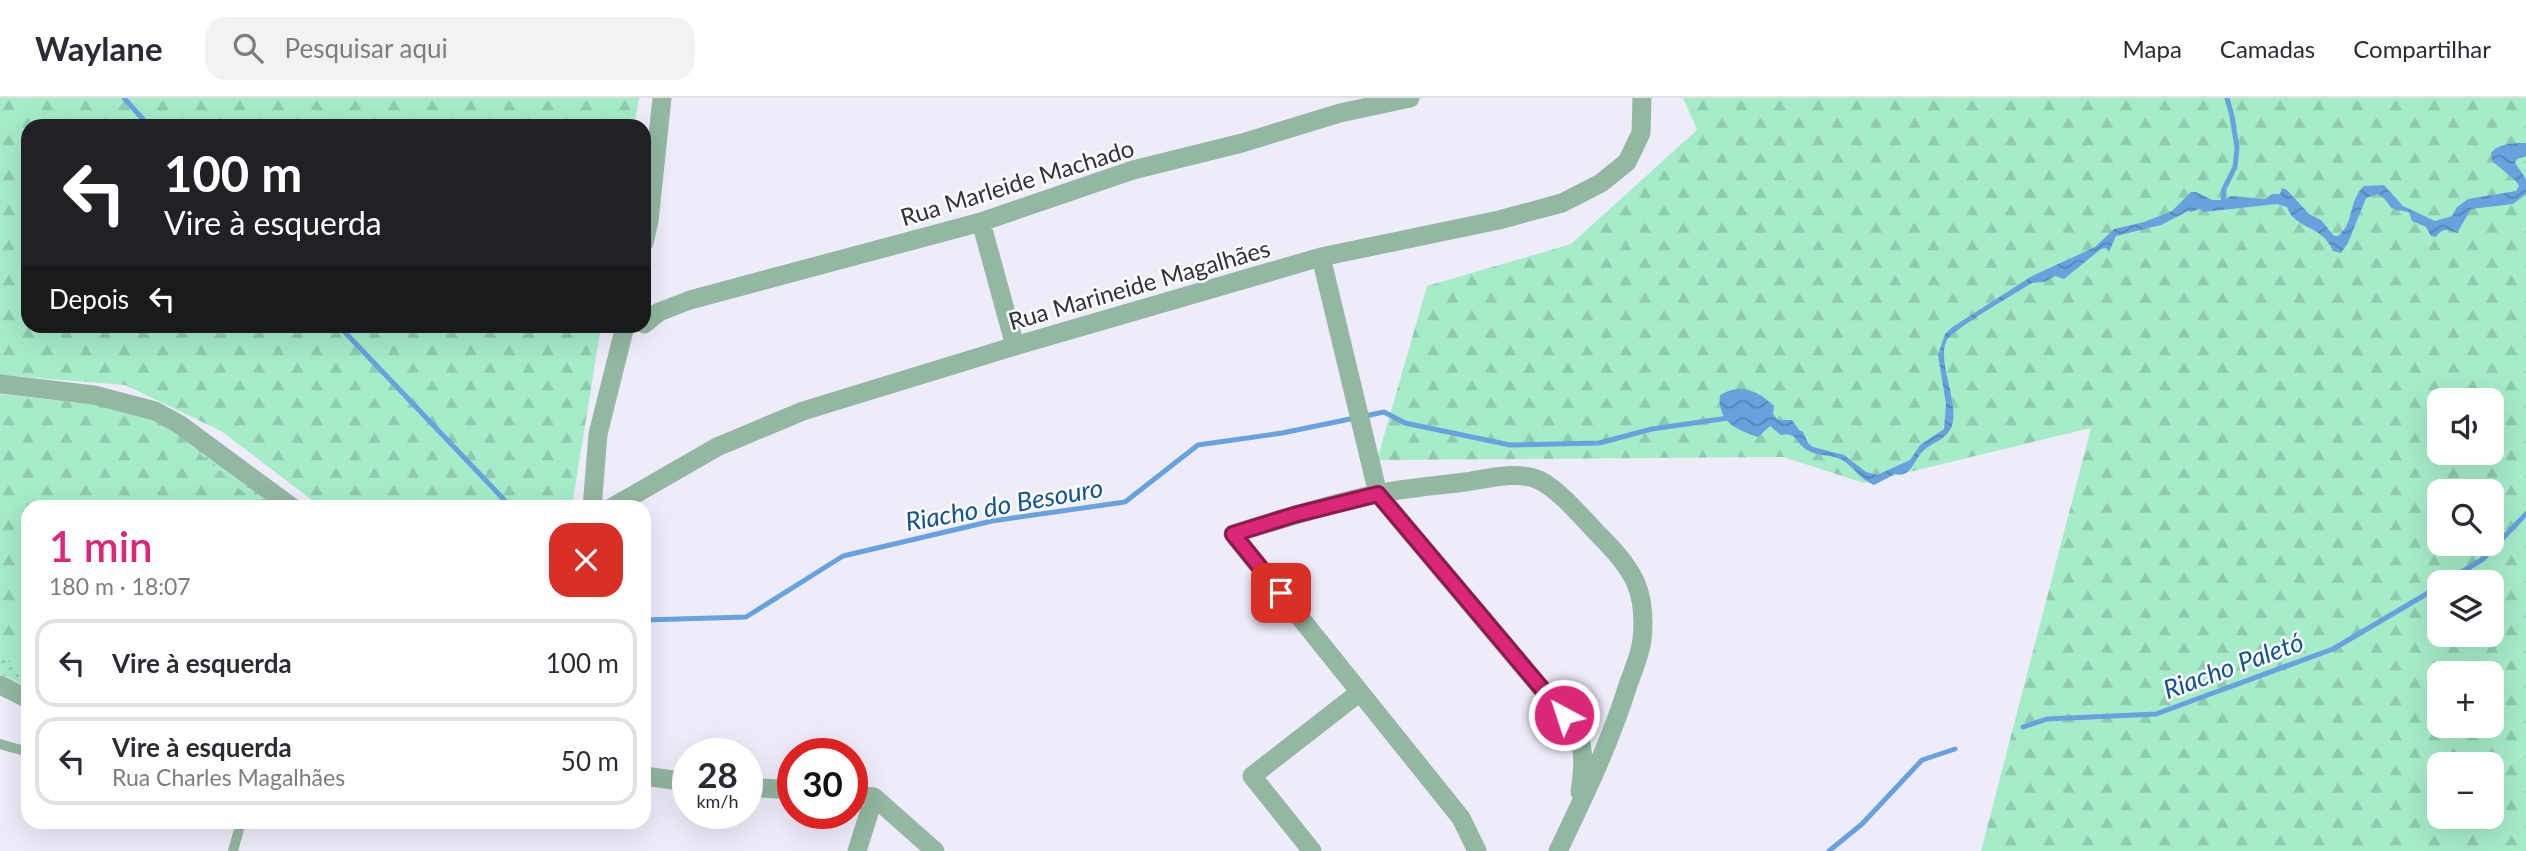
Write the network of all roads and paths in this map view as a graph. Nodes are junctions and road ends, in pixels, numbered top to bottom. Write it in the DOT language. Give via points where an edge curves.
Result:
graph roads {
  1 [pos="662,98"];
  2 [pos="1410,98"];
  3 [pos="1642,98"];
  4 [pos="651,202"];
  5 [pos="981,222"];
  6 [pos="1321,257"];
  7 [pos="651,318"];
  8 [pos="623,333"];
  9 [pos="637,333"];
  10 [pos="1015,346"];
  11 [pos="615,365"];
  12 [pos="0,384"];
  13 [pos="1378,494"];
  14 [pos="282,500"];
  15 [pos="593,500"];
  16 [pos="624,500"];
  17 [pos="0,685"];
  18 [pos="1360,692"];
  19 [pos="21,696"];
  20 [pos="0,744"];
  21 [pos="21,750"];
  22 [pos="651,777"];
  23 [pos="672,780"];
  24 [pos="868,796"];
  25 [pos="874,797"];
  26 [pos="1578,810"];
  27 [pos="239,829"];
  28 [pos="233,851"];
  29 [pos="856,851"];
  30 [pos="935,851"];
  31 [pos="1312,851"];
  32 [pos="1477,851"];
  33 [pos="1558,851"];
  1 -- 4 [label="street"];
  2 -- 5 [label="street, Rua Marleide Machado" via="1133,170"];
  3 -- 6 [label="street, Rua Marineide Magalhães" via="1641,133 1627,162 1601,183 1562,203"];
  5 -- 7 [label="street, Rua Marleide Machado" via="690,300"];
  5 -- 10 [label="street"];
  6 -- 10 [label="street, Rua Marineide Magalhães"];
  6 -- 13 [label="street"];
  8 -- 11 [label="street"];
  9 -- 11 [label="street, Rua Marleide Machado"];
  10 -- 16 [label="street, Rua Marineide Magalhães" via="761,427 676,468"];
  11 -- 15 [label="street" via="598,434"];
  12 -- 14 [label="street" via="94,396 155,411"];
  13 -- 18 [label="street" via="1233,534"];
  13 -- 26 [label="street" via="1578,732 1584,766"];
  13 -- 26 [label="street" via="1497,477 1538,480 1622,558 1635,578 1642,605 1642,643 1619,715"];
  17 -- 19 [label="street"];
  18 -- 31 [label="street" via="1252,776"];
  18 -- 32 [label="street" via="1461,818"];
  20 -- 21 [label="lane"];
  22 -- 23 [label="street"];
  24 -- 25 [label="street"];
  25 -- 29 [label="street"];
  25 -- 30 [label="street"];
  26 -- 33 [label="street"];
  27 -- 28 [label="lane"];
}
